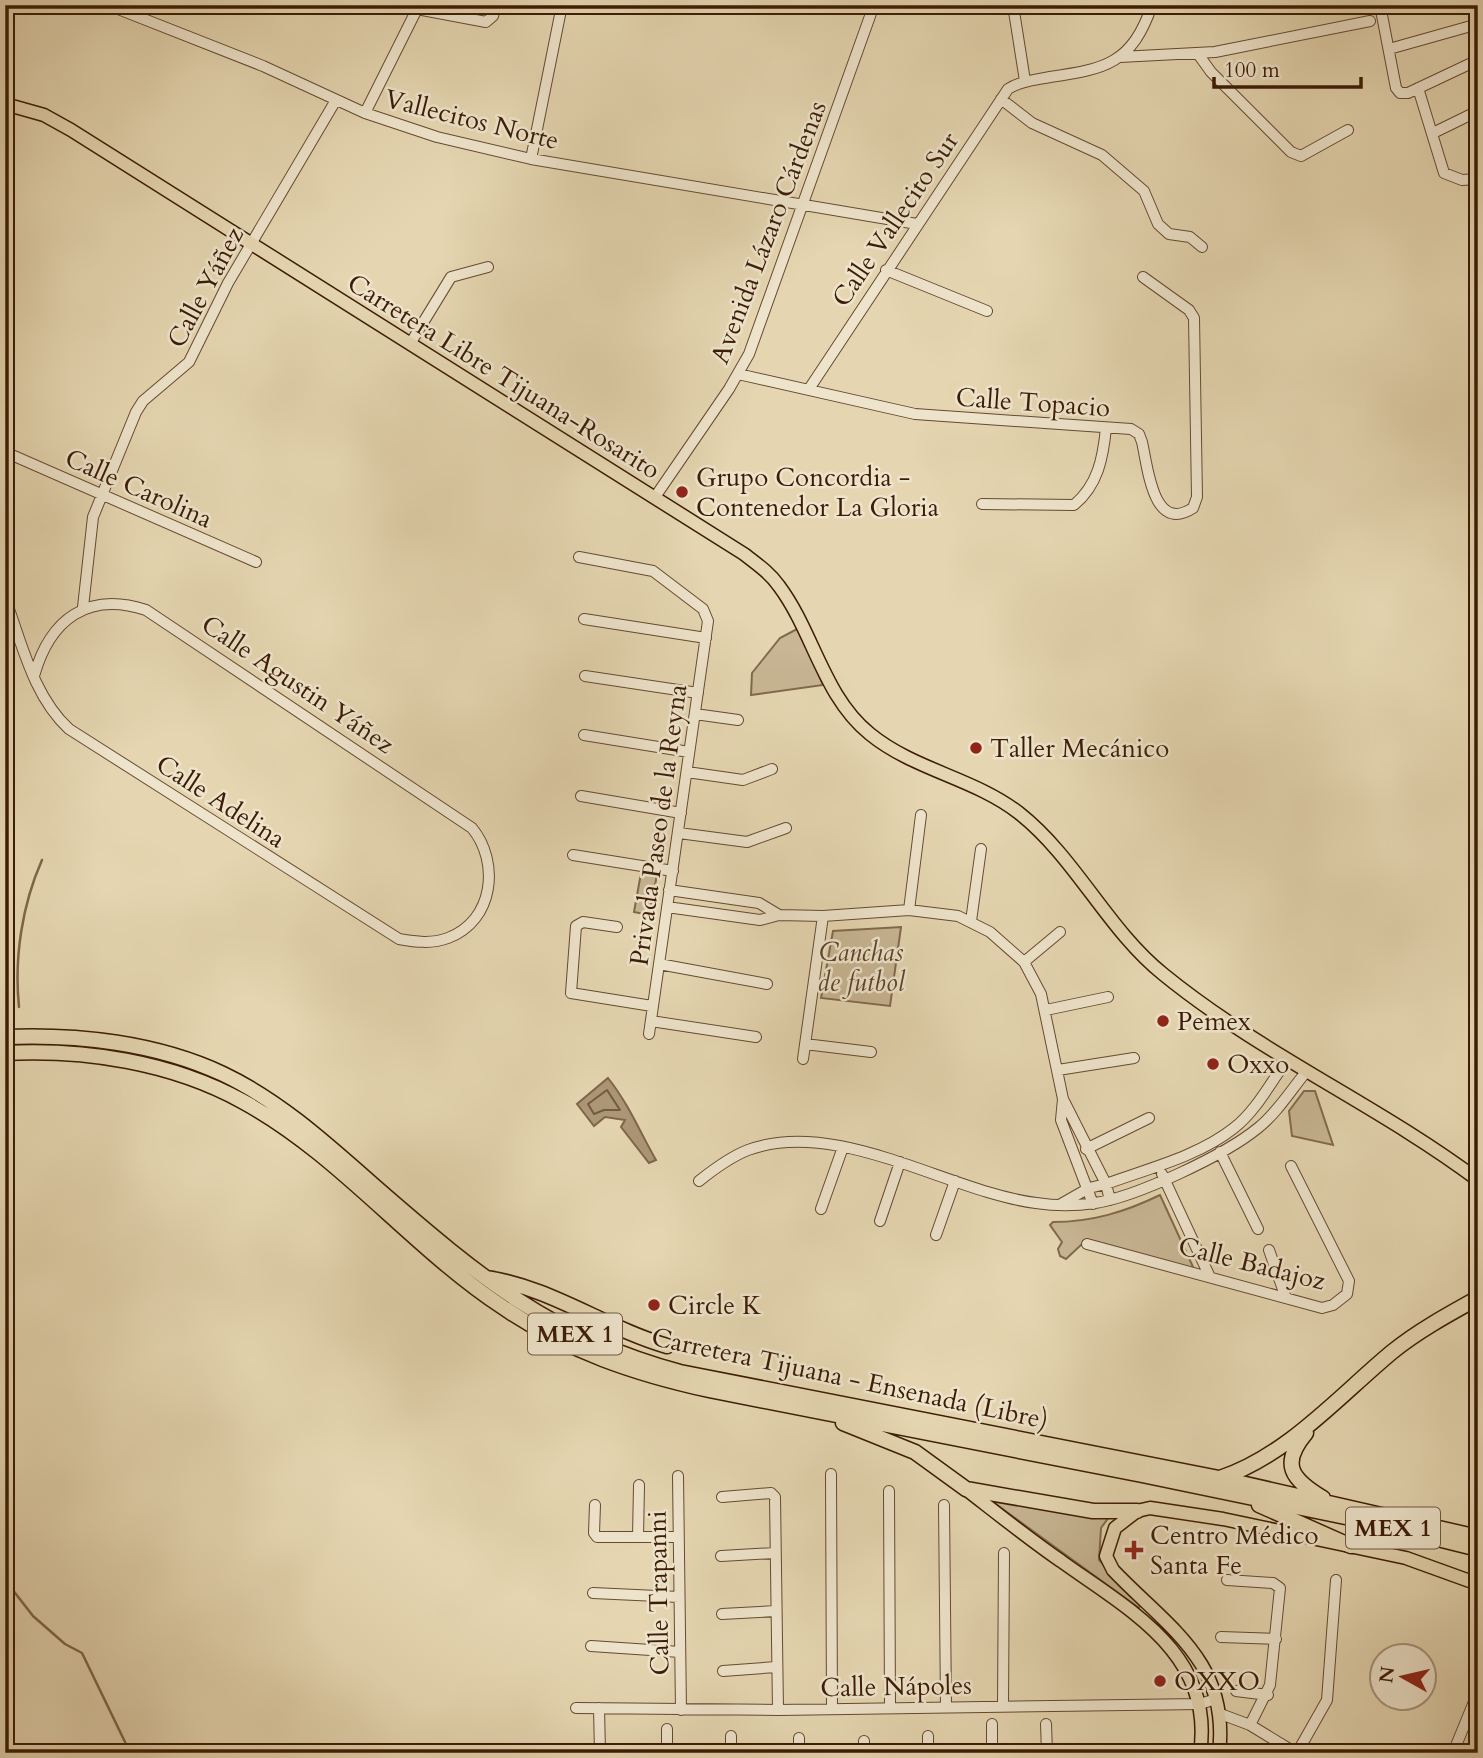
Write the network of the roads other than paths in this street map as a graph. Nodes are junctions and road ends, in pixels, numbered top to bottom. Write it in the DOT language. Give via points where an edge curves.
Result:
graph roads {
  1 [pos="108,5"];
  2 [pos="496,5"];
  3 [pos="562,5"];
  4 [pos="874,5"];
  5 [pos="1013,5"];
  6 [pos="1152,5"];
  7 [pos="1380,5"];
  8 [pos="1370,21"];
  9 [pos="1478,24"];
  10 [pos="1389,49"];
  11 [pos="1198,54"];
  12 [pos="1120,57"];
  13 [pos="1478,60"];
  14 [pos="1025,81"];
  15 [pos="1418,88"];
  16 [pos="1001,99"];
  17 [pos="335,100"];
  18 [pos="5,104"];
  19 [pos="1478,111"];
  20 [pos="365,113"];
  21 [pos="1348,131"];
  22 [pos="1433,133"];
  23 [pos="531,159"];
  24 [pos="1478,179"];
  25 [pos="803,204"];
  26 [pos="917,224"];
  27 [pos="251,243"];
  28 [pos="1202,247"];
  29 [pos="488,267"];
  30 [pos="886,270"];
  31 [pos="1143,277"];
  32 [pos="987,311"];
  33 [pos="410,344"];
  34 [pos="738,374"];
  35 [pos="809,389"];
  36 [pos="1106,428"];
  37 [pos="5,452"];
  38 [pos="100,495"];
  39 [pos="655,497"];
  40 [pos="982,504"];
  41 [pos="579,557"];
  42 [pos="256,562"];
  43 [pos="5,598"];
  44 [pos="83,607"];
  45 [pos="584,619"];
  46 [pos="706,638"];
  47 [pos="34,676"];
  48 [pos="585,676"];
  49 [pos="698,693"];
  50 [pos="695,714"];
  51 [pos="738,720"];
  52 [pos="584,735"];
  53 [pos="689,752"];
  54 [pos="772,769"];
  55 [pos="687,772"];
  56 [pos="581,796"];
  57 [pos="681,813"];
  58 [pos="921,815"];
  59 [pos="786,828"];
  60 [pos="678,833"];
  61 [pos="981,849"];
  62 [pos="573,855"];
  63 [pos="673,871"];
  64 [pos="669,890"];
  65 [pos="667,907"];
  66 [pos="909,910"];
  67 [pos="478,913"];
  68 [pos="779,915"];
  69 [pos="824,916"];
  70 [pos="971,921"];
  71 [pos="617,927"];
  72 [pos="1060,932"];
  73 [pos="1024,962"];
  74 [pos="659,964"];
  75 [pos="767,984"];
  76 [pos="1108,998"];
  77 [pos="652,1006"];
  78 [pos="1046,1010"];
  79 [pos="651,1021"];
  80 [pos="649,1034"];
  81 [pos="5,1037"];
  82 [pos="756,1037"];
  83 [pos="805,1044"];
  84 [pos="871,1052"];
  85 [pos="5,1053"];
  86 [pos="1134,1058"];
  87 [pos="803,1059"];
  88 [pos="1287,1060"];
  89 [pos="1058,1070"];
  90 [pos="1306,1072"];
  91 [pos="1063,1098"];
  92 [pos="1149,1118"];
  93 [pos="1234,1128"];
  94 [pos="1244,1138"];
  95 [pos="843,1147"];
  96 [pos="1086,1149"];
  97 [pos="1220,1152"];
  98 [pos="900,1162"];
  99 [pos="1158,1165"];
  100 [pos="1291,1166"];
  101 [pos="1164,1179"];
  102 [pos="1478,1180"];
  103 [pos="699,1181"];
  104 [pos="955,1181"];
  105 [pos="1106,1184"];
  106 [pos="1089,1188"];
  107 [pos="1110,1200"];
  108 [pos="1093,1203"];
  109 [pos="1060,1204"];
  110 [pos="821,1209"];
  111 [pos="880,1221"];
  112 [pos="1258,1229"];
  113 [pos="936,1236"];
  114 [pos="1087,1244"];
  115 [pos="1269,1250"];
  116 [pos="1209,1275"];
  117 [pos="482,1277"];
  118 [pos="1286,1298"];
  119 [pos="1478,1298"];
  120 [pos="667,1346"];
  121 [pos="811,1410"];
  122 [pos="1320,1415"];
  123 [pos="831,1474"];
  124 [pos="678,1476"];
  125 [pos="1219,1478"];
  126 [pos="639,1485"];
  127 [pos="966,1489"];
  128 [pos="889,1491"];
  129 [pos="1238,1495"];
  130 [pos="722,1497"];
  131 [pos="1333,1503"];
  132 [pos="595,1504"];
  133 [pos="944,1506"];
  134 [pos="1137,1511"];
  135 [pos="1478,1536"];
  136 [pos="638,1537"];
  137 [pos="678,1537"];
  138 [pos="1350,1546"];
  139 [pos="1478,1549"];
  140 [pos="775,1553"];
  141 [pos="1004,1553"];
  142 [pos="721,1556"];
  143 [pos="1227,1580"];
  144 [pos="1336,1580"];
  145 [pos="1478,1584"];
  146 [pos="593,1594"];
  147 [pos="679,1597"];
  148 [pos="1156,1609"];
  149 [pos="776,1611"];
  150 [pos="722,1614"];
  151 [pos="1144,1620"];
  152 [pos="1221,1637"];
  153 [pos="1276,1639"];
  154 [pos="591,1646"];
  155 [pos="680,1652"];
  156 [pos="776,1667"];
  157 [pos="723,1671"];
  158 [pos="1236,1691"];
  159 [pos="1478,1692"];
  160 [pos="1268,1695"];
  161 [pos="1216,1699"];
  162 [pos="1200,1704"];
  163 [pos="1003,1705"];
  164 [pos="946,1706"];
  165 [pos="890,1707"];
  166 [pos="576,1708"];
  167 [pos="599,1708"];
  168 [pos="832,1708"];
  169 [pos="681,1710"];
  170 [pos="778,1710"];
  171 [pos="1219,1713"];
  172 [pos="992,1724"];
  173 [pos="1046,1724"];
  174 [pos="1250,1725"];
  175 [pos="667,1729"];
  176 [pos="928,1735"];
  177 [pos="731,1736"];
  178 [pos="799,1738"];
  179 [pos="864,1741"];
  180 [pos="600,1753"];
  181 [pos="667,1753"];
  182 [pos="731,1753"];
  183 [pos="799,1753"];
  184 [pos="864,1753"];
  185 [pos="928,1753"];
  186 [pos="992,1753"];
  187 [pos="1047,1753"];
  188 [pos="1200,1753"];
  189 [pos="1219,1753"];
  190 [pos="1297,1753"];
  191 [pos="1453,1753"];
  1 -- 17 [label="street, Vallecitos Norte" via="263,66"];
  2 -- 20 [label="street" via="486,22 417,9"];
  3 -- 23 [label="street"];
  4 -- 25 [label="street, Avenida Lázaro Cárdenas"];
  5 -- 14 [label="street"];
  6 -- 12 [label="street"];
  7 -- 10 [label="street"];
  8 -- 11 [label="street"];
  9 -- 10 [label="street"];
  10 -- 15 [label="street" via="1398,92"];
  11 -- 12 [label="street"];
  11 -- 21 [label="street" via="1291,152 1301,156"];
  12 -- 14 [label="street" via="1093,71"];
  13 -- 15 [label="street"];
  14 -- 16 [label="street, Calle Vallecito Sur"];
  15 -- 22 [label="street"];
  16 -- 26 [label="street, Calle Vallecito Sur"];
  16 -- 28 [label="street" via="1031,123 1102,155 1144,191 1158,224 1169,234 1190,237"];
  17 -- 20 [label="street, Vallecitos Norte"];
  17 -- 27 [label="street, Calle Yáñez"];
  18 -- 27 [label="main road, Carretera Libre Tijuana-Rosarito" via="44,115"];
  19 -- 22 [label="street"];
  20 -- 23 [label="street, Vallecitos Norte" via="437,137"];
  22 -- 24 [label="street" via="1444,173 1462,180"];
  23 -- 25 [label="street, Vallecitos Norte"];
  25 -- 26 [label="street, Vallecitos Norte"];
  25 -- 34 [label="street, Avenida Lázaro Cárdenas" via="764,317"];
  26 -- 30 [label="street, Calle Vallecito Sur"];
  27 -- 33 [label="main road, Carretera Libre Tijuana-Rosarito"];
  27 -- 38 [label="street, Calle Yáñez" via="189,362 136,412"];
  29 -- 33 [label="street" via="451,277"];
  30 -- 32 [label="street"];
  30 -- 35 [label="street, Calle Vallecito Sur"];
  31 -- 36 [label="street, Calle Topacio" via="1194,318 1198,490 1193,508 1175,514 1163,510 1139,434"];
  33 -- 39 [label="main road, Carretera Libre Tijuana-Rosarito"];
  34 -- 35 [label="street, Calle Topacio"];
  34 -- 39 [label="street, Avenida Lázaro Cárdenas"];
  35 -- 36 [label="street, Calle Topacio" via="915,414"];
  36 -- 40 [label="street" via="1100,467 1091,487 1074,505"];
  37 -- 38 [label="street, Calle Carolina"];
  38 -- 42 [label="street, Calle Carolina"];
  38 -- 44 [label="street, Calle Yáñez" via="93,517"];
  39 -- 88 [label="main road, Carretera Libre Tijuana-Rosarito" via="773,578 838,699 868,733 1017,812 1161,973"];
  41 -- 46 [label="street, Privada Paseo de la Reyna" via="653,571 703,609 708,621"];
  43 -- 47 [label="street, Calle Adelina"];
  44 -- 47 [label="street" via="49,642"];
  44 -- 67 [label="street, Calle Agustin Yáñez" via="117,604 155,615 472,828 488,854 488,892"];
  45 -- 46 [label="street"];
  46 -- 49 [label="street, Privada Paseo de la Reyna"];
  47 -- 67 [label="street, Calle Adelina" via="45,702 69,729 386,933 434,942 463,929"];
  48 -- 49 [label="street"];
  49 -- 50 [label="street, Privada Paseo de la Reyna"];
  50 -- 51 [label="street"];
  50 -- 53 [label="street, Privada Paseo de la Reyna"];
  52 -- 53 [label="street"];
  53 -- 55 [label="street, Privada Paseo de la Reyna"];
  54 -- 55 [label="street" via="743,780"];
  55 -- 57 [label="street, Privada Paseo de la Reyna"];
  56 -- 57 [label="street"];
  57 -- 60 [label="street, Privada Paseo de la Reyna"];
  58 -- 66 [label="street"];
  59 -- 60 [label="street" via="747,842"];
  60 -- 63 [label="street, Privada Paseo de la Reyna"];
  61 -- 70 [label="street"];
  62 -- 63 [label="street"];
  63 -- 64 [label="street, Privada Paseo de la Reyna"];
  64 -- 65 [label="street, Privada Paseo de la Reyna"];
  64 -- 68 [label="street" via="759,903"];
  65 -- 68 [label="street" via="760,920"];
  65 -- 74 [label="street, Privada Paseo de la Reyna"];
  66 -- 69 [label="street"];
  66 -- 70 [label="street"];
  68 -- 69 [label="street"];
  69 -- 83 [label="street"];
  70 -- 73 [label="street" via="1004,942"];
  71 -- 77 [label="street" via="583,922 576,926 571,993"];
  72 -- 73 [label="street"];
  73 -- 78 [label="street"];
  74 -- 75 [label="street"];
  74 -- 77 [label="street, Privada Paseo de la Reyna"];
  76 -- 78 [label="street"];
  77 -- 79 [label="street, Privada Paseo de la Reyna"];
  78 -- 89 [label="street"];
  79 -- 80 [label="street, Privada Paseo de la Reyna"];
  79 -- 82 [label="street"];
  81 -- 117 [label="highway, Carretera Tijuana - Ensenada (Libre) / MEX 1" via="70,1037 121,1045 172,1055 223,1074 307,1128"];
  83 -- 84 [label="street"];
  83 -- 87 [label="street"];
  85 -- 121 [label="highway, Carretera Tijuana - Ensenada (Libre) / MEX 1" via="60,1053 133,1063 182,1075 226,1093 288,1131 485,1295 555,1339 655,1378"];
  86 -- 89 [label="street"];
  88 -- 90 [label="main road, Carretera Libre Tijuana-Rosarito"];
  88 -- 93 [label="street"];
  89 -- 91 [label="street"];
  90 -- 94 [label="street" via="1260,1127"];
  90 -- 102 [label="main road, Carretera Libre Tijuana-Rosarito"];
  91 -- 96 [label="street"];
  91 -- 106 [label="street" via="1061,1120 1071,1154"];
  92 -- 96 [label="street"];
  93 -- 94 [label="street"];
  93 -- 99 [label="street"];
  94 -- 97 [label="street"];
  95 -- 98 [label="street"];
  95 -- 103 [label="street" via="765,1146 733,1157"];
  95 -- 110 [label="street"];
  96 -- 105 [label="street"];
  97 -- 101 [label="street"];
  97 -- 112 [label="street"];
  98 -- 104 [label="street"];
  98 -- 111 [label="street"];
  99 -- 101 [label="street"];
  99 -- 105 [label="street"];
  100 -- 118 [label="street, Calle Badajoz" via="1349,1288 1343,1299 1322,1308"];
  101 -- 107 [label="street"];
  101 -- 116 [label="street"];
  104 -- 109 [label="street" via="1035,1203"];
  104 -- 113 [label="street"];
  105 -- 106 [label="street"];
  105 -- 107 [label="street"];
  106 -- 108 [label="street"];
  106 -- 109 [label="street"];
  107 -- 108 [label="street"];
  108 -- 109 [label="street"];
  114 -- 116 [label="street, Calle Badajoz"];
  115 -- 118 [label="street"];
  116 -- 118 [label="street, Calle Badajoz"];
  117 -- 120 [label="highway" via="519,1284 621,1331"];
  117 -- 125 [label="highway, Carretera Tijuana - Ensenada (Libre) / MEX 1" via="565,1330 657,1365"];
  119 -- 122 [label="highway" via="1398,1348"];
  121 -- 127 [label="highway" via="915,1452"];
  121 -- 129 [label="highway, Carretera Tijuana - Ensenada (Libre) / MEX 1"];
  122 -- 125 [label="highway" via="1257,1461"];
  122 -- 131 [label="highway" via="1296,1445 1292,1472 1303,1485"];
  123 -- 168 [label="street"];
  124 -- 137 [label="street, Calle Trapanni"];
  125 -- 131 [label="highway, Carretera Tijuana - Ensenada (Libre) / MEX 1"];
  126 -- 136 [label="street"];
  127 -- 134 [label="highway" via="1093,1511"];
  127 -- 151 [label="main road"];
  128 -- 165 [label="street"];
  129 -- 138 [label="highway"];
  129 -- 139 [label="highway, Carretera Tijuana - Ensenada (Libre) / MEX 1"];
  130 -- 140 [label="street" via="773,1494"];
  131 -- 135 [label="highway, Carretera Tijuana - Ensenada (Libre) / MEX 1"];
  132 -- 136 [label="street" via="595,1537"];
  133 -- 164 [label="street"];
  134 -- 138 [label="main road" via="1173,1510"];
  134 -- 148 [label="main road" via="1115,1528 1107,1556 1113,1570"];
  136 -- 137 [label="street"];
  137 -- 147 [label="street, Calle Trapanni"];
  138 -- 145 [label="main road" via="1406,1558"];
  140 -- 142 [label="street"];
  140 -- 149 [label="street"];
  141 -- 163 [label="street"];
  143 -- 153 [label="street" via="1279,1585"];
  144 -- 190 [label="street" via="1327,1700"];
  146 -- 147 [label="street"];
  147 -- 155 [label="street, Calle Trapanni"];
  148 -- 151 [label="street"];
  148 -- 161 [label="main road" via="1185,1638"];
  149 -- 150 [label="street"];
  149 -- 156 [label="street"];
  151 -- 162 [label="main road" via="1175,1653"];
  152 -- 153 [label="street"];
  153 -- 160 [label="street"];
  154 -- 155 [label="street"];
  155 -- 169 [label="street, Calle Trapanni"];
  156 -- 157 [label="street"];
  156 -- 170 [label="street"];
  158 -- 160 [label="street"];
  159 -- 191 [label="street"];
  160 -- 174 [label="street"];
  161 -- 162 [label="street, Calle Nápoles"];
  161 -- 171 [label="main road"];
  162 -- 163 [label="street, Calle Nápoles"];
  162 -- 188 [label="main road"];
  163 -- 164 [label="street, Calle Nápoles"];
  164 -- 165 [label="street, Calle Nápoles"];
  165 -- 168 [label="street, Calle Nápoles"];
  166 -- 167 [label="street, Calle Nápoles"];
  167 -- 169 [label="street, Calle Nápoles"];
  167 -- 180 [label="street"];
  168 -- 170 [label="street, Calle Nápoles"];
  169 -- 170 [label="street, Calle Nápoles"];
  171 -- 174 [label="street"];
  171 -- 189 [label="main road"];
  172 -- 186 [label="street"];
  173 -- 187 [label="street"];
  174 -- 190 [label="street"];
  175 -- 181 [label="street"];
  176 -- 185 [label="street"];
  177 -- 182 [label="street"];
  178 -- 183 [label="street"];
  179 -- 184 [label="street"];
}
